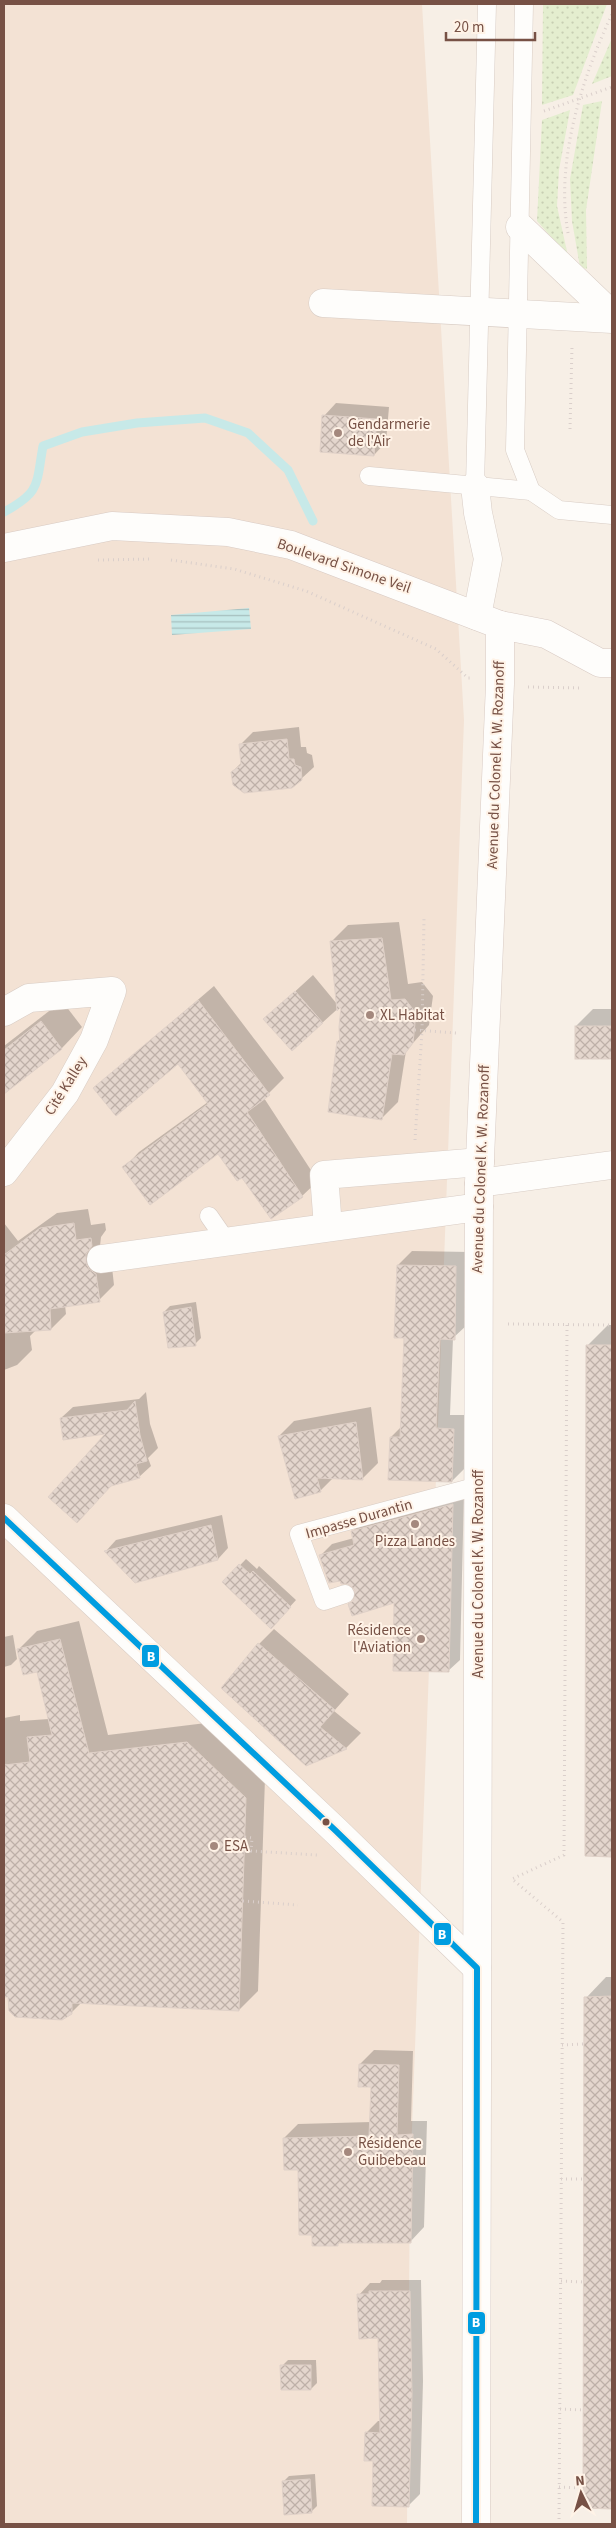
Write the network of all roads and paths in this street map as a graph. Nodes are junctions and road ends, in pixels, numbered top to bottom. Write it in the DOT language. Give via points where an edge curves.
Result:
graph roads {
  1 [pos="487,4"];
  2 [pos="524,4"];
  3 [pos="612,14"];
  4 [pos="612,87"];
  5 [pos="579,99"];
  6 [pos="522,118"];
  7 [pos="520,227"];
  8 [pos="574,278"];
  9 [pos="322,303"];
  10 [pos="479,313"];
  11 [pos="612,315"];
  12 [pos="518,316"];
  13 [pos="573,318"];
  14 [pos="612,319"];
  15 [pos="570,429"];
  16 [pos="369,476"];
  17 [pos="475,486"];
  18 [pos="531,492"];
  19 [pos="612,515"];
  20 [pos="4,548"];
  21 [pos="154,559"];
  22 [pos="164,559"];
  23 [pos="97,560"];
  24 [pos="488,620"];
  25 [pos="612,663"];
  26 [pos="500,684"];
  27 [pos="583,688"];
  28 [pos="424,918"];
  29 [pos="4,1012"];
  30 [pos="415,1030"];
  31 [pos="422,1031"];
  32 [pos="460,1033"];
  33 [pos="612,1165"];
  34 [pos="414,1168"];
  35 [pos="4,1172"];
  36 [pos="479,1184"];
  37 [pos="209,1216"];
  38 [pos="328,1227"];
  39 [pos="227,1242"];
  40 [pos="101,1259"];
  41 [pos="478,1324"];
  42 [pos="567,1324"];
  43 [pos="612,1324"];
  44 [pos="478,1486"];
  45 [pos="4,1518"];
  46 [pos="345,1594"];
  47 [pos="245,1837"];
  48 [pos="317,1855"];
  49 [pos="243,1901"];
  50 [pos="298,1905"];
  51 [pos="477,1968"];
  52 [pos="584,2044"];
  53 [pos="562,2045"];
  54 [pos="561,2179"];
  55 [pos="584,2179"];
  56 [pos="560,2281"];
  57 [pos="584,2282"];
  58 [pos="560,2409"];
  59 [pos="584,2410"];
  60 [pos="559,2487"];
  61 [pos="583,2488"];
  62 [pos="476,2524"];
  63 [pos="559,2524"];
  1 -- 10 [label="lane"];
  2 -- 6 [label="lane"];
  3 -- 5 [label="path"];
  4 -- 5 [label="path"];
  5 -- 6 [label="path"];
  5 -- 8 [label="path" via="566,176 566,222"];
  6 -- 7 [label="lane"];
  7 -- 8 [label="street"];
  7 -- 12 [label="lane"];
  8 -- 11 [label="street"];
  9 -- 10 [label="street"];
  10 -- 12 [label="street"];
  10 -- 17 [label="lane"];
  12 -- 13 [label="street"];
  12 -- 18 [label="lane" via="515,450"];
  13 -- 14 [label="street"];
  13 -- 15 [label="path"];
  16 -- 17 [label="lane"];
  17 -- 18 [label="lane"];
  17 -- 24 [label="street, Avenue du Colonel K. W. Rozanoff" via="488,559"];
  18 -- 19 [label="lane" via="559,510"];
  20 -- 24 [label="street, Boulevard Simone Veil" via="112,526 228,532 291,545"];
  21 -- 23 [label="path"];
  22 -- 26 [label="path" via="234,569 306,591 436,649 468,678"];
  24 -- 25 [label="street, Boulevard Simone Veil" via="546,634 600,663"];
  24 -- 26 [label="street, Avenue du Colonel K. W. Rozanoff"];
  26 -- 27 [label="path"];
  26 -- 36 [label="street, Avenue du Colonel K. W. Rozanoff"];
  28 -- 31 [label="path"];
  29 -- 35 [label="street, Cité Kalley" via="29,998 112,991 94,1040 65,1093"];
  30 -- 31 [label="path"];
  31 -- 32 [label="path"];
  31 -- 34 [label="path"];
  33 -- 36 [label="street"];
  34 -- 36 [label="street"];
  34 -- 38 [label="street" via="324,1175"];
  36 -- 38 [label="street"];
  36 -- 41 [label="street, Avenue du Colonel K. W. Rozanoff"];
  37 -- 39 [label="lane"];
  38 -- 39 [label="street"];
  39 -- 40 [label="street"];
  41 -- 42 [label="path"];
  41 -- 44 [label="street, Avenue du Colonel K. W. Rozanoff"];
  42 -- 43 [label="path"];
  42 -- 53 [label="path" via="564,1855 512,1879 563,1922"];
  44 -- 46 [label="lane, Impasse Durantin" via="299,1534 324,1601"];
  44 -- 51 [label="street, Avenue du Colonel K. W. Rozanoff"];
  45 -- 51 [label="street"];
  47 -- 48 [label="path" via="252,1838 251,1851"];
  49 -- 50 [label="path"];
  51 -- 62 [label="street, Avenue du Colonel K. W. Rozanoff"];
  52 -- 53 [label="path"];
  53 -- 54 [label="path"];
  54 -- 55 [label="path"];
  54 -- 56 [label="path"];
  56 -- 57 [label="path"];
  56 -- 58 [label="path"];
  58 -- 59 [label="path"];
  58 -- 60 [label="path"];
  60 -- 61 [label="path"];
  60 -- 63 [label="path"];
}
